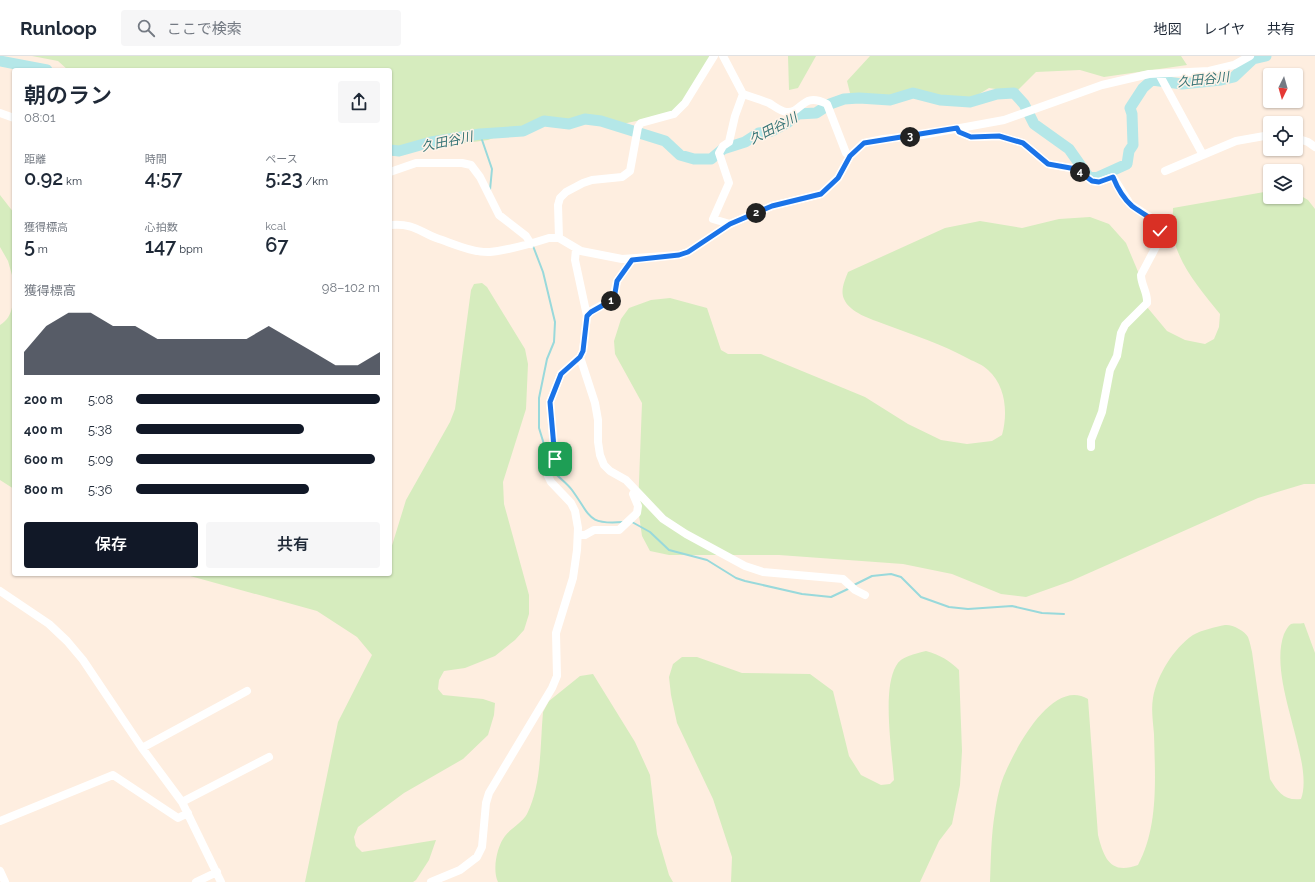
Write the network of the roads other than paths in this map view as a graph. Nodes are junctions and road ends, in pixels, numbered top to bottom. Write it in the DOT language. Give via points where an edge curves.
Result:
graph roads {
  1 [pos="714,56"];
  2 [pos="723,56"];
  3 [pos="1250,56"];
  4 [pos="1160,76"];
  5 [pos="743,94"];
  6 [pos="0,113"];
  7 [pos="12,117"];
  8 [pos="957,128"];
  9 [pos="1263,136"];
  10 [pos="1303,140"];
  11 [pos="1315,147"];
  12 [pos="1203,155"];
  13 [pos="850,156"];
  14 [pos="392,171"];
  15 [pos="1165,171"];
  16 [pos="730,224"];
  17 [pos="392,225"];
  18 [pos="560,238"];
  19 [pos="530,244"];
  20 [pos="576,249"];
  21 [pos="632,260"];
  22 [pos="587,316"];
  23 [pos="580,357"];
  24 [pos="1091,447"];
  25 [pos="635,491"];
  26 [pos="578,535"];
  27 [pos="0,591"];
  28 [pos="865,595"];
  29 [pos="247,691"];
  30 [pos="142,748"];
  31 [pos="269,758"];
  32 [pos="182,802"];
  33 [pos="188,813"];
  34 [pos="0,821"];
  35 [pos="0,871"];
  36 [pos="217,872"];
  37 [pos="5,882"];
  38 [pos="196,882"];
  39 [pos="221,882"];
  40 [pos="430,882"];
  1 -- 18 [label="street" via="685,103 674,114 641,123 638,127 630,171 622,177 583,183 560,198"];
  2 -- 5 [label="street"];
  3 -- 4 [label="street" via="1234,65 1209,71"];
  4 -- 8 [label="street" via="1149,74 1102,85 1025,114"];
  4 -- 12 [label="street"];
  5 -- 13 [label="street" via="785,112 792,112 810,99 828,104 846,153"];
  5 -- 16 [label="street" via="729,142 719,153 729,183 713,219"];
  6 -- 7 [label="street"];
  8 -- 13 [label="street" via="864,143"];
  8 -- 24 [label="street" via="959,132 971,137 999,136 1023,143 1048,164 1076,169 1092,181 1099,182 1113,177 1130,204 1157,224 1160,231 1159,241 1141,275 1148,298 1147,303 1125,325 1121,333"];
  9 -- 12 [label="street" via="1236,141"];
  10 -- 11 [label="street"];
  12 -- 15 [label="street"];
  13 -- 16 [label="street" via="838,178 821,194 772,206"];
  14 -- 19 [label="street" via="416,163 462,162 471,165 499,215 526,236"];
  16 -- 21 [label="street" via="688,252"];
  17 -- 19 [label="street" via="418,228 474,250 489,252"];
  18 -- 19 [label="street" via="549,238"];
  18 -- 20 [label="street"];
  20 -- 21 [label="street"];
  20 -- 22 [label="street" via="575,260"];
  21 -- 22 [label="street" via="617,281 614,299"];
  22 -- 23 [label="street"];
  23 -- 25 [label="street" via="595,403 600,455 610,471 626,480"];
  23 -- 26 [label="street" via="561,374 550,402 555,459 548,476 571,503 575,511"];
  25 -- 26 [label="street" via="633,494 638,506 637,513 619,530 594,530 585,535"];
  25 -- 28 [label="street" via="663,519 745,566 763,572 843,579 854,590"];
  26 -- 40 [label="street" via="573,578 556,633 557,676 489,793 482,848 477,857 460,870"];
  27 -- 30 [label="street" via="49,624 67,641 83,660"];
  29 -- 30 [label="street"];
  30 -- 32 [label="street"];
  31 -- 32 [label="street"];
  32 -- 33 [label="street"];
  33 -- 34 [label="street" via="178,818 113,775"];
  33 -- 36 [label="street"];
  35 -- 37 [label="street"];
  36 -- 38 [label="street"];
  36 -- 39 [label="street"];
}
